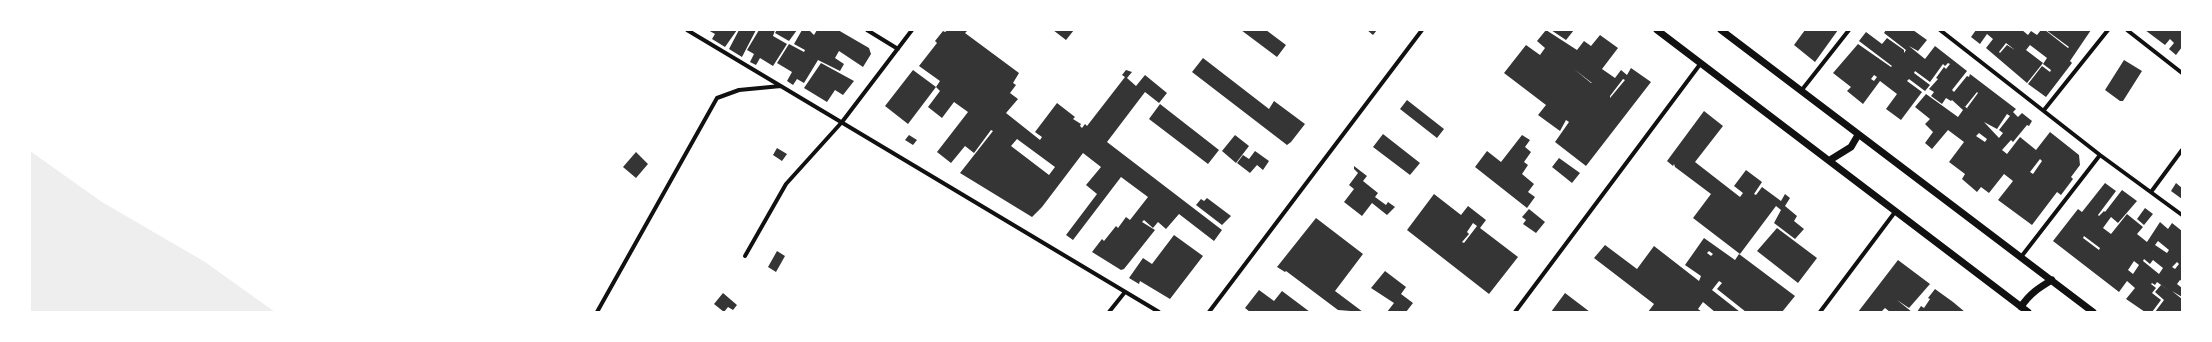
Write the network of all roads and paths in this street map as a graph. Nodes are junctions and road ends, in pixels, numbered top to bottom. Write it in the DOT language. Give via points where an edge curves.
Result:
graph roads {
  1 [pos="687,30"];
  2 [pos="867,30"];
  3 [pos="912,30"];
  4 [pos="1422,30"];
  5 [pos="1657,30"];
  6 [pos="1721,30"];
  7 [pos="1849,30"];
  8 [pos="1940,30"];
  9 [pos="2108,30"];
  10 [pos="2127,30"];
  11 [pos="898,49"];
  12 [pos="1701,63"];
  13 [pos="2182,73"];
  14 [pos="781,86"];
  15 [pos="1801,91"];
  16 [pos="2044,110"];
  17 [pos="842,122"];
  18 [pos="1858,135"];
  19 [pos="2182,150"];
  20 [pos="2100,155"];
  21 [pos="1830,160"];
  22 [pos="2151,192"];
  23 [pos="1895,212"];
  24 [pos="2182,215"];
  25 [pos="745,256"];
  26 [pos="2021,257"];
  27 [pos="2052,280"];
  28 [pos="1125,292"];
  29 [pos="2021,307"];
  30 [pos="597,312"];
  31 [pos="1109,312"];
  32 [pos="1159,312"];
  33 [pos="1209,312"];
  34 [pos="1514,312"];
  35 [pos="1820,312"];
  36 [pos="2028,312"];
  37 [pos="2093,312"];
  1 -- 14 [label="street"];
  2 -- 11 [label="street"];
  3 -- 11 [label="street"];
  4 -- 33 [label="street"];
  5 -- 12 [label="street"];
  6 -- 15 [label="street"];
  7 -- 15 [label="street"];
  8 -- 16 [label="street"];
  9 -- 16 [label="street"];
  10 -- 13 [label="street"];
  11 -- 17 [label="street"];
  12 -- 21 [label="street"];
  12 -- 34 [label="street"];
  14 -- 17 [label="street"];
  14 -- 30 [label="street" via="739,90 717,98"];
  15 -- 18 [label="street"];
  16 -- 20 [label="street"];
  17 -- 25 [label="street" via="786,184"];
  17 -- 28 [label="street"];
  18 -- 21 [label="street" via="1851,147"];
  18 -- 26 [label="street"];
  19 -- 22 [label="street"];
  20 -- 22 [label="street"];
  20 -- 26 [label="street"];
  21 -- 23 [label="street"];
  22 -- 24 [label="street"];
  23 -- 29 [label="street"];
  23 -- 35 [label="street"];
  26 -- 27 [label="street"];
  27 -- 29 [label="street" via="2038,288"];
  27 -- 37 [label="street"];
  28 -- 31 [label="street"];
  28 -- 32 [label="street"];
  29 -- 36 [label="street"];
}
